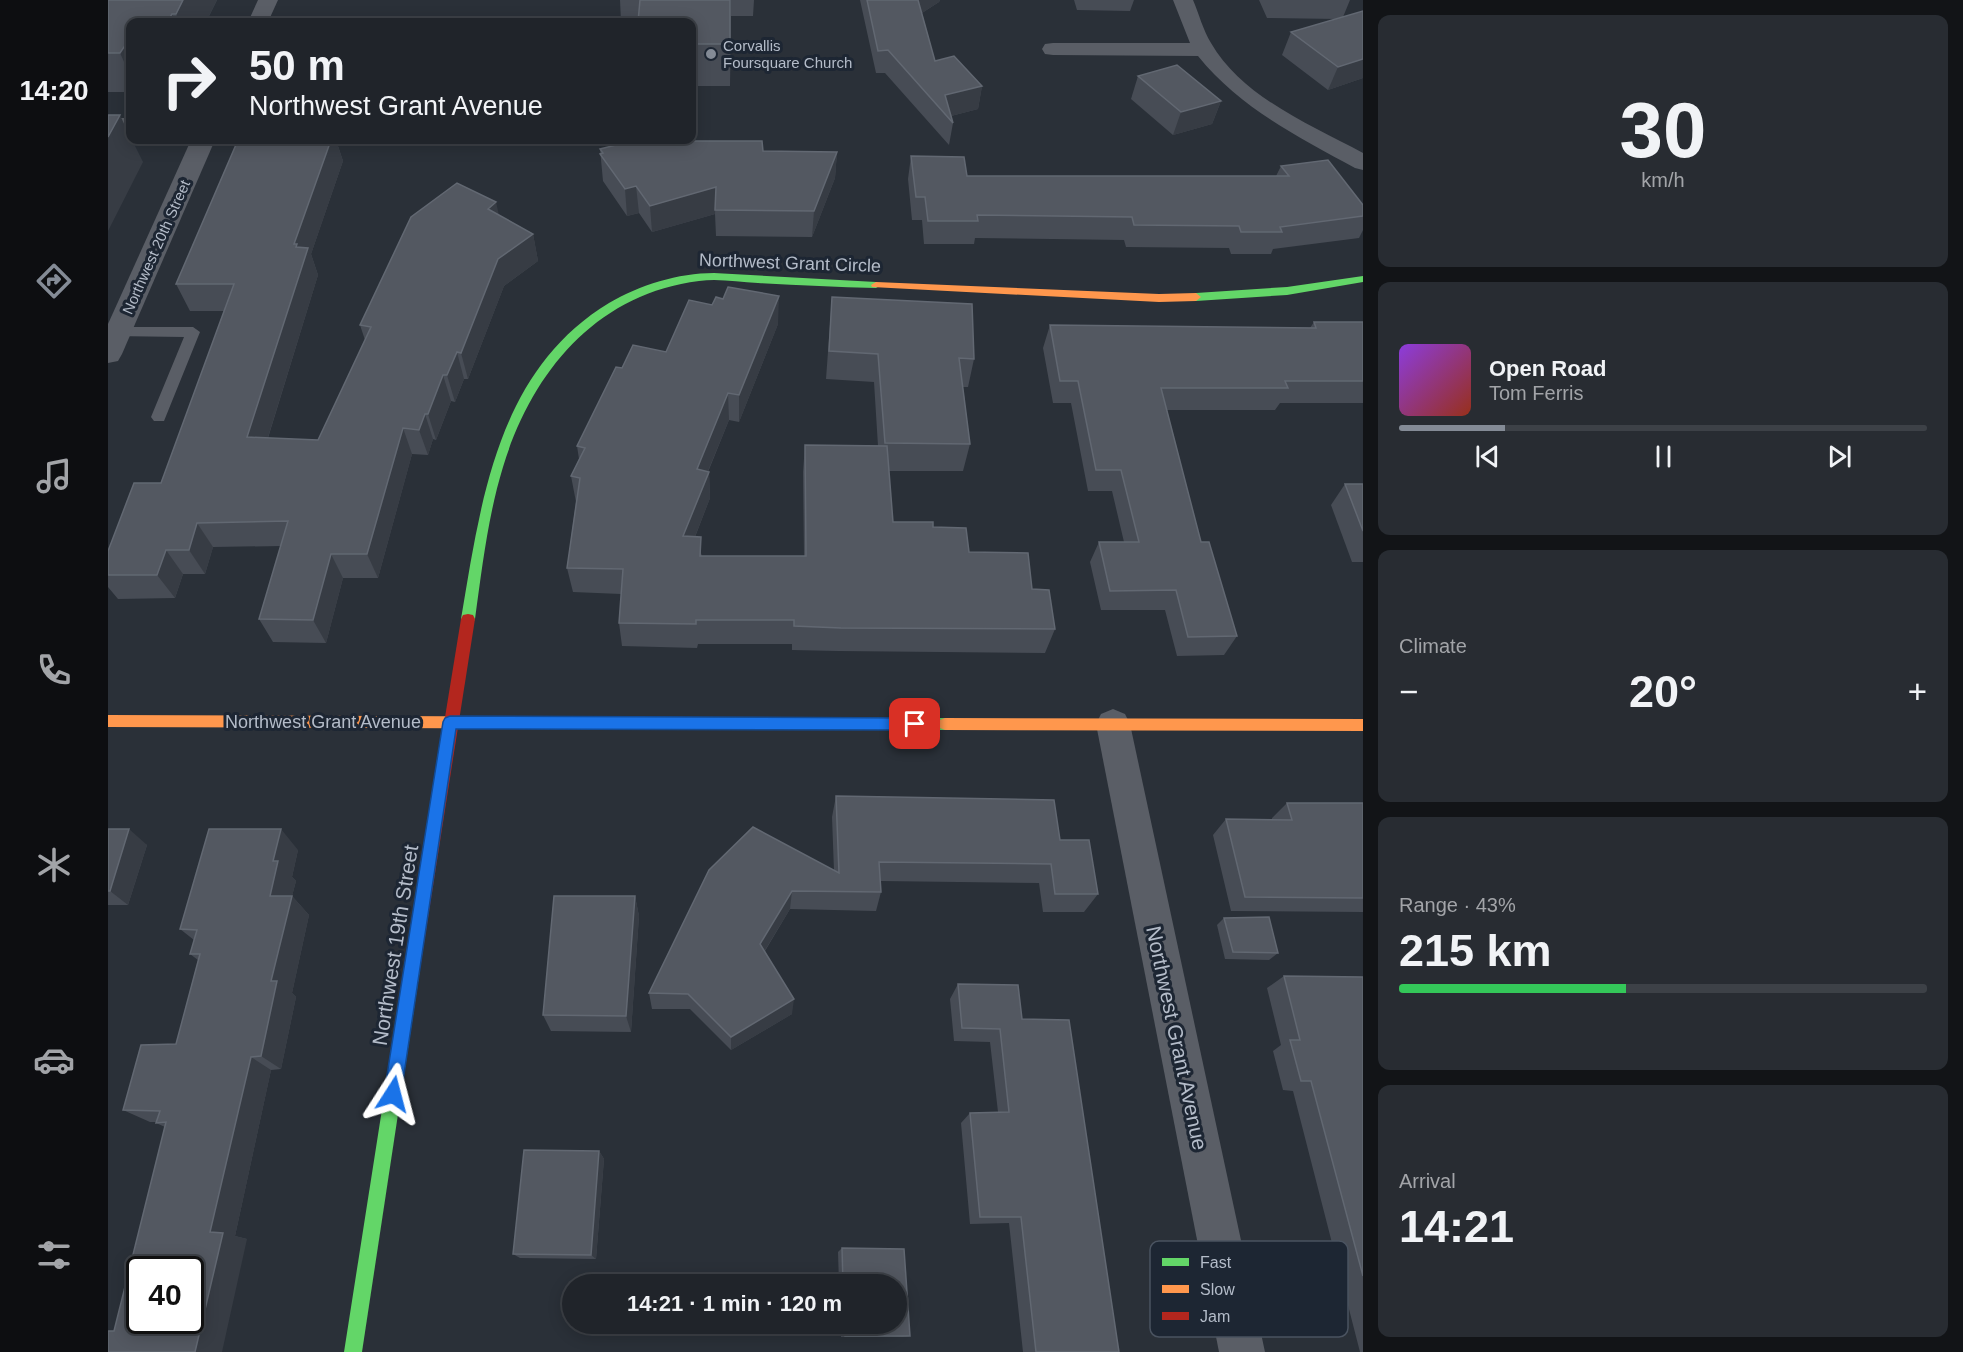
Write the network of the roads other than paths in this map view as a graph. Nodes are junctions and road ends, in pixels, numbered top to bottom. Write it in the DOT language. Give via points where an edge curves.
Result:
graph roads {
  1 [pos="268,0"];
  2 [pos="1183,0"];
  3 [pos="260,18"];
  4 [pos="1053,49"];
  5 [pos="1205,50"];
  6 [pos="108,125"];
  7 [pos="126,125"];
  8 [pos="201,144"];
  9 [pos="1363,163"];
  10 [pos="1363,279"];
  11 [pos="118,332"];
  12 [pos="108,354"];
  13 [pos="159,417"];
  14 [pos="108,721"];
  15 [pos="450,722"];
  16 [pos="1113,724"];
  17 [pos="1363,725"];
  18 [pos="1219,1241"];
  19 [pos="1239,1337"];
  20 [pos="353,1352"];
  21 [pos="1242,1352"];
  1 -- 3 [label="street"];
  2 -- 5 [label="street"];
  4 -- 5 [label="street"];
  5 -- 9 [label="street" via="1239,87 1268,109"];
  6 -- 7 [label="street"];
  8 -- 11 [label="street, Northwest 20th Street"];
  10 -- 15 [label="street, Northwest Grant Circle" via="1276,293 1159,298 700,277 647,286 621,298 586,321 560,350 525,399 499,455 488,495"];
  11 -- 12 [label="street, Northwest 20th Street"];
  11 -- 13 [label="lane" via="193,332"];
  14 -- 15 [label="street, Northwest Grant Avenue"];
  15 -- 16 [label="street, Northwest Grant Avenue"];
  15 -- 20 [label="street, Northwest 19th Street"];
  16 -- 17 [label="street, Northwest Grant Avenue"];
  16 -- 18 [label="street, Northwest Grant Avenue"];
  19 -- 21 [label="street, Northwest Grant Avenue"];
}
